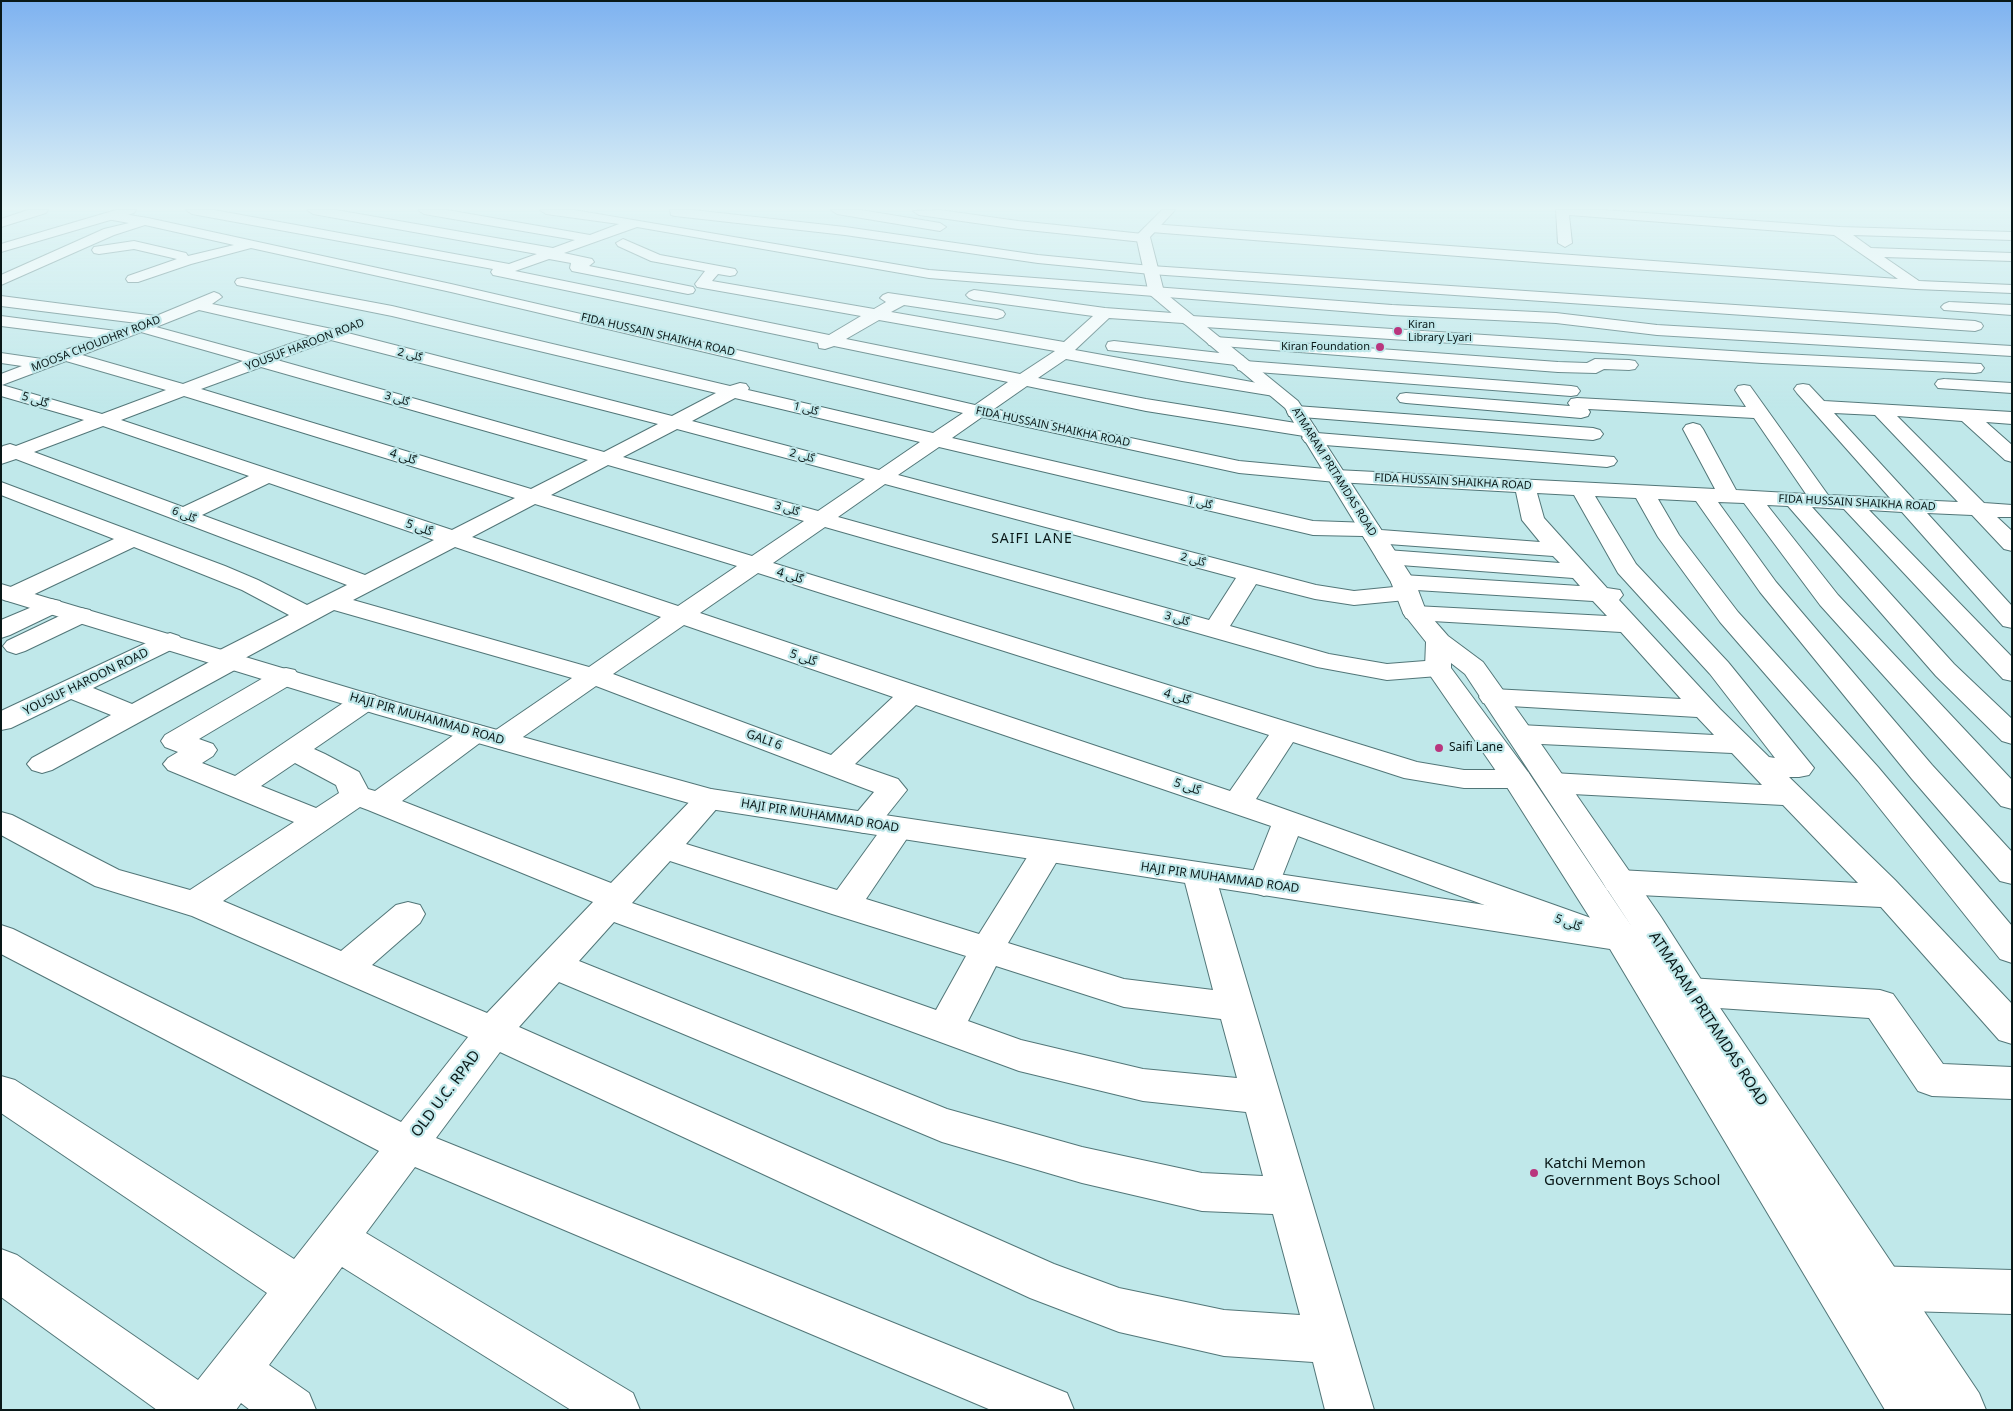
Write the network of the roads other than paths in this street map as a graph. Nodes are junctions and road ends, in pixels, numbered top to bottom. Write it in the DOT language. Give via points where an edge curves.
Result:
graph roads {
  1 [pos="142,276"];
  2 [pos="255,276"];
  3 [pos="395,276"];
  4 [pos="487,276"];
  5 [pos="527,276"];
  6 [pos="594,276"];
  7 [pos="621,276"];
  8 [pos="711,276"];
  9 [pos="952,276"];
  10 [pos="1155,276"];
  11 [pos="1501,276"];
  12 [pos="1783,276"];
  13 [pos="1903,276"];
  14 [pos="1971,276"];
  15 [pos="133,279"];
  16 [pos="2012,279"];
  17 [pos="242,282"];
  18 [pos="1916,285"];
  19 [pos="567,286"];
  20 [pos="695,287"];
  21 [pos="451,288"];
  22 [pos="2012,288"];
  23 [pos="1156,292"];
  24 [pos="964,294"];
  25 [pos="877,296"];
  26 [pos="2012,298"];
  27 [pos="901,300"];
  28 [pos="1,301"];
  29 [pos="1940,303"];
  30 [pos="656,304"];
  31 [pos="198,305"];
  32 [pos="2012,310"];
  33 [pos="392,311"];
  34 [pos="1105,313"];
  35 [pos="875,315"];
  36 [pos="1015,316"];
  37 [pos="1,321"];
  38 [pos="2012,321"];
  39 [pos="148,324"];
  40 [pos="1186,325"];
  41 [pos="1090,327"];
  42 [pos="1115,329"];
  43 [pos="330,335"];
  44 [pos="1991,335"];
  45 [pos="117,336"];
  46 [pos="832,340"];
  47 [pos="1069,341"];
  48 [pos="1213,341"];
  49 [pos="60,353"];
  50 [pos="1,358"];
  51 [pos="263,361"];
  52 [pos="1240,363"];
  53 [pos="783,364"];
  54 [pos="1558,366"];
  55 [pos="1992,368"];
  56 [pos="1,380"];
  57 [pos="1024,380"];
  58 [pos="1893,381"];
  59 [pos="1922,383"];
  60 [pos="2012,388"];
  61 [pos="1271,389"];
  62 [pos="1298,389"];
  63 [pos="1804,389"];
  64 [pos="1,390"];
  65 [pos="185,390"];
  66 [pos="1621,390"];
  67 [pos="733,392"];
  68 [pos="1386,396"];
  69 [pos="1751,401"];
  70 [pos="1576,402"];
  71 [pos="1818,406"];
  72 [pos="1879,410"];
  73 [pos="979,411"];
  74 [pos="1296,412"];
  75 [pos="1966,415"];
  76 [pos="2012,418"];
  77 [pos="103,420"];
  78 [pos="674,422"];
  79 [pos="1693,429"];
  80 [pos="1593,434"];
  81 [pos="1310,435"];
  82 [pos="935,441"];
  83 [pos="7,453"];
  84 [pos="2012,456"];
  85 [pos="607,458"];
  86 [pos="1607,462"];
  87 [pos="267,476"];
  88 [pos="1336,476"];
  89 [pos="882,477"];
  90 [pos="1525,486"];
  91 [pos="1,488"];
  92 [pos="1581,489"];
  93 [pos="1633,491"];
  94 [pos="1702,495"];
  95 [pos="533,496"];
  96 [pos="1740,497"];
  97 [pos="1794,500"];
  98 [pos="1821,501"];
  99 [pos="1850,503"];
  100 [pos="1907,506"];
  101 [pos="1976,509"];
  102 [pos="2012,511"];
  103 [pos="184,515"];
  104 [pos="823,519"];
  105 [pos="1372,533"];
  106 [pos="133,538"];
  107 [pos="451,539"];
  108 [pos="2012,544"];
  109 [pos="1561,550"];
  110 [pos="1387,557"];
  111 [pos="756,565"];
  112 [pos="1582,572"];
  113 [pos="1250,575"];
  114 [pos="367,584"];
  115 [pos="7,593"];
  116 [pos="1602,594"];
  117 [pos="1408,596"];
  118 [pos="1653,597"];
  119 [pos="332,602"];
  120 [pos="51,606"];
  121 [pos="308,614"];
  122 [pos="81,615"];
  123 [pos="680,617"];
  124 [pos="2012,621"];
  125 [pos="1630,625"];
  126 [pos="1,630"];
  127 [pos="1216,630"];
  128 [pos="170,641"];
  129 [pos="1439,655"];
  130 [pos="229,659"];
  131 [pos="1,663"];
  132 [pos="2012,674"];
  133 [pos="286,676"];
  134 [pos="593,676"];
  135 [pos="71,689"];
  136 [pos="911,694"];
  137 [pos="1493,697"];
  138 [pos="365,701"];
  139 [pos="1705,709"];
  140 [pos="134,714"];
  141 [pos="3,720"];
  142 [pos="1286,731"];
  143 [pos="1520,734"];
  144 [pos="2012,735"];
  145 [pos="487,736"];
  146 [pos="1740,745"];
  147 [pos="293,752"];
  148 [pos="42,764"];
  149 [pos="1762,766"];
  150 [pos="835,767"];
  151 [pos="1517,779"];
  152 [pos="1553,783"];
  153 [pos="237,789"];
  154 [pos="1791,796"];
  155 [pos="710,799"];
  156 [pos="2012,799"];
  157 [pos="367,800"];
  158 [pos="1237,804"];
  159 [pos="320,821"];
  160 [pos="1288,821"];
  161 [pos="1,822"];
  162 [pos="864,823"];
  163 [pos="898,828"];
  164 [pos="664,848"];
  165 [pos="1047,851"];
  166 [pos="2012,874"];
  167 [pos="1199,875"];
  168 [pos="1619,882"];
  169 [pos="1264,884"];
  170 [pos="1890,896"];
  171 [pos="612,903"];
  172 [pos="194,904"];
  173 [pos="844,905"];
  174 [pos="408,914"];
  175 [pos="1611,936"];
  176 [pos="1,938"];
  177 [pos="1659,944"];
  178 [pos="2012,950"];
  179 [pos="986,951"];
  180 [pos="553,966"];
  181 [pos="345,968"];
  182 [pos="1672,991"];
  183 [pos="1236,1007"];
  184 [pos="945,1029"];
  185 [pos="2012,1029"];
  186 [pos="494,1032"];
  187 [pos="2012,1083"];
  188 [pos="1,1092"];
  189 [pos="1262,1097"];
  190 [pos="407,1145"];
  191 [pos="1290,1196"];
  192 [pos="336,1239"];
  193 [pos="1,1270"];
  194 [pos="1837,1286"];
  195 [pos="298,1288"];
  196 [pos="1882,1288"];
  197 [pos="2012,1292"];
  198 [pos="1330,1340"];
  199 [pos="236,1371"];
  200 [pos="199,1410"];
  201 [pos="206,1410"];
  202 [pos="292,1410"];
  203 [pos="616,1410"];
  204 [pos="1050,1410"];
  205 [pos="1350,1410"];
  206 [pos="1913,1410"];
  207 [pos="1962,1410"];
  1 -- 15 [label="street"];
  2 -- 17 [label="street, MOOSA CHOUDHRY ROAD"];
  3 -- 21 [label="street, FIDA HUSSAIN SHAIKHA ROAD"];
  4 -- 21 [label="street, YOUSUF HAROON ROAD"];
  5 -- 19 [label="street"];
  6 -- 19 [label="street"];
  7 -- 20 [label="street"];
  8 -- 20 [label="street"];
  9 -- 23 [label="street"];
  10 -- 23 [label="street"];
  11 -- 44 [label="street"];
  12 -- 18 [label="street"];
  13 -- 18 [label="street"];
  14 -- 16 [label="street"];
  17 -- 31 [label="street, MOOSA CHOUDHRY ROAD"];
  17 -- 33 [label="street, گلی 1"];
  18 -- 22 [label="street"];
  18 -- 29 [label="street"];
  19 -- 30 [label="street"];
  20 -- 30 [label="street"];
  20 -- 35 [label="street"];
  21 -- 33 [label="street, YOUSUF HAROON ROAD"];
  21 -- 53 [label="street, FIDA HUSSAIN SHAIKHA ROAD"];
  23 -- 40 [label="street, ATMARAM PRITAMDAS ROAD"];
  23 -- 44 [label="street" via="1392,310 1556,318 1657,330"];
  24 -- 34 [label="street"];
  25 -- 27 [label="street"];
  26 -- 29 [label="street"];
  27 -- 35 [label="street"];
  27 -- 36 [label="street"];
  28 -- 39 [label="street, گلی 3"];
  29 -- 32 [label="street"];
  29 -- 44 [label="street"];
  30 -- 46 [label="street"];
  31 -- 39 [label="street, MOOSA CHOUDHRY ROAD"];
  31 -- 43 [label="street, گلی 2"];
  33 -- 43 [label="street, YOUSUF HAROON ROAD"];
  33 -- 67 [label="street, گلی 1"];
  34 -- 40 [label="street"];
  34 -- 41 [label="street"];
  35 -- 46 [label="street"];
  35 -- 47 [label="street"];
  37 -- 45 [label="street"];
  38 -- 44 [label="street"];
  39 -- 45 [label="street, MOOSA CHOUDHRY ROAD"];
  39 -- 51 [label="street, گلی 3"];
  40 -- 48 [label="street, ATMARAM PRITAMDAS ROAD"];
  40 -- 55 [label="street"];
  41 -- 42 [label="street"];
  41 -- 47 [label="street"];
  43 -- 51 [label="street, YOUSUF HAROON ROAD"];
  43 -- 78 [label="street, گلی 2"];
  45 -- 49 [label="street, MOOSA CHOUDHRY ROAD"];
  46 -- 53 [label="street"];
  46 -- 57 [label="street"];
  47 -- 52 [label="street"];
  47 -- 57 [label="street"];
  47 -- 61 [label="street" via="1199,379"];
  48 -- 52 [label="street, ATMARAM PRITAMDAS ROAD"];
  48 -- 54 [label="street"];
  49 -- 50 [label="street, گلی 4"];
  49 -- 56 [label="street, MOOSA CHOUDHRY ROAD"];
  49 -- 65 [label="street, گلی 4"];
  51 -- 65 [label="street, YOUSUF HAROON ROAD"];
  51 -- 85 [label="street, گلی 3"];
  52 -- 61 [label="street, ATMARAM PRITAMDAS ROAD"];
  52 -- 70 [label="street"];
  53 -- 67 [label="street"];
  53 -- 73 [label="street, FIDA HUSSAIN SHAIKHA ROAD"];
  54 -- 58 [label="street" via="1596,368 1594,364"];
  54 -- 70 [label="street"];
  57 -- 73 [label="street"];
  57 -- 81 [label="street"];
  59 -- 60 [label="street"];
  61 -- 62 [label="street"];
  61 -- 74 [label="street, ATMARAM PRITAMDAS ROAD"];
  63 -- 71 [label="street"];
  64 -- 77 [label="street, گلی 5"];
  65 -- 77 [label="street, YOUSUF HAROON ROAD"];
  65 -- 95 [label="street, گلی 4"];
  66 -- 69 [label="street"];
  67 -- 78 [label="street"];
  67 -- 82 [label="street, گلی 1"];
  68 -- 70 [label="street"];
  69 -- 70 [label="street"];
  69 -- 98 [label="street"];
  70 -- 80 [label="street"];
  71 -- 72 [label="street"];
  71 -- 100 [label="street"];
  72 -- 75 [label="street"];
  72 -- 101 [label="street"];
  73 -- 82 [label="street"];
  73 -- 88 [label="street, FIDA HUSSAIN SHAIKHA ROAD" via="1239,467"];
  74 -- 80 [label="street"];
  74 -- 81 [label="street, ATMARAM PRITAMDAS ROAD"];
  75 -- 76 [label="street"];
  75 -- 84 [label="street"];
  77 -- 83 [label="street, YOUSUF HAROON ROAD"];
  77 -- 87 [label="street, گلی 5"];
  78 -- 85 [label="street"];
  78 -- 89 [label="street, گلی 2"];
  79 -- 96 [label="street"];
  80 -- 86 [label="street"];
  81 -- 86 [label="street"];
  81 -- 88 [label="street, ATMARAM PRITAMDAS ROAD"];
  82 -- 89 [label="street"];
  82 -- 105 [label="street, گلی 1" via="1281,522"];
  83 -- 103 [label="street, گلی 6"];
  85 -- 95 [label="street"];
  85 -- 104 [label="street, گلی 3"];
  86 -- 93 [label="street"];
  87 -- 103 [label="street"];
  87 -- 107 [label="street, گلی 5"];
  88 -- 90 [label="street, FIDA HUSSAIN SHAIKHA ROAD"];
  88 -- 105 [label="street, ATMARAM PRITAMDAS ROAD"];
  89 -- 104 [label="street"];
  89 -- 113 [label="street, گلی 2"];
  90 -- 92 [label="street, FIDA HUSSAIN SHAIKHA ROAD"];
  90 -- 109 [label="street" via="1533,520"];
  91 -- 106 [label="street"];
  92 -- 93 [label="street, FIDA HUSSAIN SHAIKHA ROAD"];
  92 -- 118 [label="street" via="1626,568"];
  93 -- 94 [label="street, FIDA HUSSAIN SHAIKHA ROAD"];
  93 -- 178 [label="street" via="1729,617 1868,774"];
  94 -- 96 [label="street, FIDA HUSSAIN SHAIKHA ROAD"];
  94 -- 166 [label="street" via="1768,587 1922,772"];
  95 -- 107 [label="street"];
  95 -- 111 [label="street, گلی 4"];
  96 -- 97 [label="street, FIDA HUSSAIN SHAIKHA ROAD"];
  96 -- 156 [label="street" via="1829,600"];
  97 -- 98 [label="street, FIDA HUSSAIN SHAIKHA ROAD"];
  97 -- 144 [label="street" via="1945,670"];
  98 -- 99 [label="street, FIDA HUSSAIN SHAIKHA ROAD"];
  99 -- 100 [label="street, FIDA HUSSAIN SHAIKHA ROAD"];
  99 -- 132 [label="street"];
  100 -- 101 [label="street, FIDA HUSSAIN SHAIKHA ROAD"];
  100 -- 124 [label="street"];
  101 -- 102 [label="street, FIDA HUSSAIN SHAIKHA ROAD"];
  101 -- 108 [label="street"];
  103 -- 114 [label="street, گلی 6"];
  104 -- 111 [label="street"];
  104 -- 127 [label="street, گلی 3"];
  105 -- 109 [label="street, گلی 1"];
  105 -- 110 [label="street, ATMARAM PRITAMDAS ROAD"];
  106 -- 115 [label="street"];
  106 -- 121 [label="street" via="242,581"];
  107 -- 114 [label="street"];
  107 -- 123 [label="street, گلی 5"];
  109 -- 112 [label="street"];
  110 -- 112 [label="street"];
  110 -- 117 [label="street, ATMARAM PRITAMDAS ROAD"];
  111 -- 123 [label="street"];
  111 -- 142 [label="street, گلی 4"];
  112 -- 116 [label="street"];
  113 -- 117 [label="street, گلی 2" via="1315,592 1354,598"];
  113 -- 127 [label="street"];
  114 -- 119 [label="street"];
  115 -- 120 [label="street, HAJI PIR MUHAMMAD ROAD"];
  116 -- 117 [label="street"];
  116 -- 118 [label="street"];
  116 -- 125 [label="street"];
  117 -- 125 [label="street"];
  117 -- 129 [label="street, ATMARAM PRITAMDAS ROAD"];
  118 -- 149 [label="street" via="1719,668 1800,768"];
  119 -- 121 [label="street"];
  119 -- 134 [label="street, GALI 6"];
  120 -- 122 [label="street, HAJI PIR MUHAMMAD ROAD"];
  120 -- 126 [label="street"];
  121 -- 130 [label="street"];
  122 -- 128 [label="street, HAJI PIR MUHAMMAD ROAD"];
  122 -- 131 [label="street" via="16,646 26,651"];
  123 -- 134 [label="street"];
  123 -- 136 [label="street, گلی 5"];
  125 -- 139 [label="street"];
  127 -- 129 [label="street, گلی 3" via="1326,661 1387,672"];
  128 -- 130 [label="street, HAJI PIR MUHAMMAD ROAD"];
  128 -- 135 [label="street, YOUSUF HAROON ROAD"];
  129 -- 137 [label="street, ATMARAM PRITAMDAS ROAD" via="1474,668"];
  129 -- 151 [label="street, ATMARAM PRITAMDAS ROAD"];
  130 -- 133 [label="street, HAJI PIR MUHAMMAD ROAD"];
  130 -- 140 [label="street"];
  133 -- 138 [label="street, HAJI PIR MUHAMMAD ROAD"];
  133 -- 153 [label="street" via="175,741 203,750 178,764"];
  134 -- 145 [label="street"];
  134 -- 150 [label="street, GALI 6"];
  135 -- 140 [label="street"];
  135 -- 141 [label="street, YOUSUF HAROON ROAD"];
  136 -- 150 [label="street"];
  136 -- 158 [label="street, گلی 5"];
  137 -- 139 [label="street"];
  137 -- 143 [label="street, ATMARAM PRITAMDAS ROAD"];
  138 -- 145 [label="street, HAJI PIR MUHAMMAD ROAD"];
  138 -- 147 [label="street"];
  139 -- 146 [label="street"];
  140 -- 148 [label="street"];
  142 -- 151 [label="street, گلی 4" via="1414,771 1464,779"];
  142 -- 158 [label="street"];
  143 -- 146 [label="street"];
  143 -- 152 [label="street, ATMARAM PRITAMDAS ROAD"];
  145 -- 155 [label="street, HAJI PIR MUHAMMAD ROAD"];
  145 -- 157 [label="street"];
  146 -- 149 [label="street"];
  147 -- 153 [label="street"];
  147 -- 157 [label="street" via="315,760 348,779"];
  149 -- 154 [label="street"];
  150 -- 162 [label="street, GALI 6" via="892,790"];
  151 -- 175 [label="street, ATMARAM PRITAMDAS ROAD"];
  152 -- 154 [label="street"];
  152 -- 168 [label="street, ATMARAM PRITAMDAS ROAD"];
  153 -- 159 [label="street"];
  154 -- 170 [label="street"];
  155 -- 162 [label="street, HAJI PIR MUHAMMAD ROAD"];
  155 -- 164 [label="street, OLD U.C. RPAD"];
  157 -- 159 [label="street"];
  157 -- 171 [label="street"];
  158 -- 160 [label="street, گلی 5"];
  159 -- 172 [label="street"];
  160 -- 169 [label="street"];
  160 -- 175 [label="street, گلی 5"];
  161 -- 172 [label="street" via="107,878"];
  162 -- 163 [label="street, HAJI PIR MUHAMMAD ROAD"];
  163 -- 165 [label="street, HAJI PIR MUHAMMAD ROAD"];
  163 -- 173 [label="street"];
  164 -- 171 [label="street, OLD U.C. RPAD"];
  164 -- 173 [label="street"];
  165 -- 167 [label="street, HAJI PIR MUHAMMAD ROAD"];
  165 -- 179 [label="street"];
  167 -- 169 [label="street, HAJI PIR MUHAMMAD ROAD"];
  167 -- 183 [label="street"];
  168 -- 170 [label="street"];
  168 -- 177 [label="street, ATMARAM PRITAMDAS ROAD"];
  169 -- 175 [label="street, HAJI PIR MUHAMMAD ROAD"];
  170 -- 185 [label="street"];
  171 -- 180 [label="street, OLD U.C. RPAD"];
  171 -- 184 [label="street"];
  172 -- 181 [label="street"];
  173 -- 179 [label="street"];
  174 -- 181 [label="street"];
  175 -- 177 [label="street, HAJI PIR MUHAMMAD ROAD"];
  175 -- 182 [label="street, ATMARAM PRITAMDAS ROAD"];
  176 -- 190 [label="street"];
  177 -- 182 [label="street, ATMARAM PRITAMDAS ROAD"];
  179 -- 183 [label="street" via="1124,993"];
  179 -- 184 [label="street"];
  180 -- 186 [label="street, OLD U.C. RPAD"];
  180 -- 191 [label="street" via="942,1125 1082,1165 1202,1192"];
  181 -- 186 [label="street"];
  182 -- 187 [label="street" via="1880,1004 1932,1080"];
  182 -- 194 [label="street, ATMARAM PRITAMDAS ROAD"];
  182 -- 196 [label="street, ATMARAM PRITAMDAS ROAD"];
  183 -- 189 [label="street"];
  184 -- 189 [label="street" via="1019,1056 1143,1085"];
  186 -- 190 [label="street, OLD U.C. RPAD"];
  186 -- 198 [label="street" via="1046,1283 1119,1310 1224,1333"];
  188 -- 195 [label="street"];
  189 -- 191 [label="street"];
  190 -- 192 [label="street, OLD U.C. RPAD"];
  190 -- 204 [label="street"];
  191 -- 198 [label="street"];
  192 -- 195 [label="street, OLD U.C. RPAD"];
  192 -- 203 [label="street"];
  193 -- 200 [label="street"];
  194 -- 196 [label="street"];
  194 -- 206 [label="street, ATMARAM PRITAMDAS ROAD"];
  195 -- 199 [label="street, OLD U.C. RPAD"];
  196 -- 197 [label="street"];
  196 -- 207 [label="street, ATMARAM PRITAMDAS ROAD"];
  198 -- 205 [label="street"];
  199 -- 201 [label="street, OLD U.C. RPAD"];
  199 -- 202 [label="street"];
}
